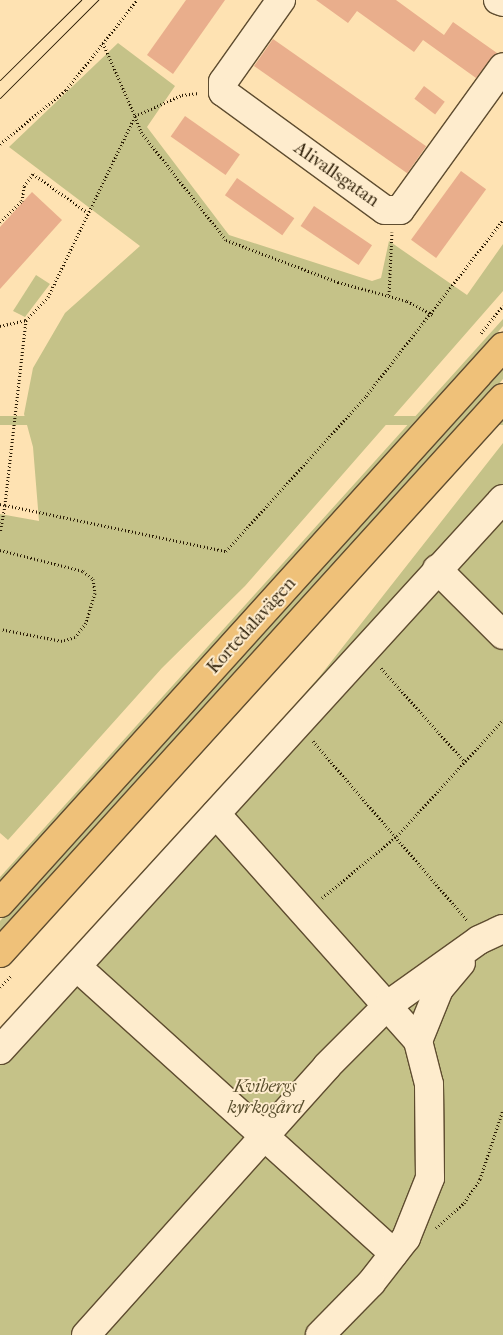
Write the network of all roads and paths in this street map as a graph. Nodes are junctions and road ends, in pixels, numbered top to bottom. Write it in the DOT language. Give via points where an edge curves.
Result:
graph roads {
  1 [pos="137,0"];
  2 [pos="281,0"];
  3 [pos="498,0"];
  4 [pos="503,2"];
  5 [pos="103,43"];
  6 [pos="503,67"];
  7 [pos="222,92"];
  8 [pos="135,116"];
  9 [pos="0,144"];
  10 [pos="87,212"];
  11 [pos="503,220"];
  12 [pos="0,222"];
  13 [pos="392,230"];
  14 [pos="389,294"];
  15 [pos="432,315"];
  16 [pos="26,320"];
  17 [pos="0,326"];
  18 [pos="503,347"];
  19 [pos="503,398"];
  20 [pos="503,499"];
  21 [pos="0,504"];
  22 [pos="5,505"];
  23 [pos="0,532"];
  24 [pos="0,550"];
  25 [pos="437,569"];
  26 [pos="0,629"];
  27 [pos="503,634"];
  28 [pos="365,651"];
  29 [pos="503,720"];
  30 [pos="298,724"];
  31 [pos="465,762"];
  32 [pos="216,814"];
  33 [pos="397,836"];
  34 [pos="0,903"];
  35 [pos="306,912"];
  36 [pos="503,928"];
  37 [pos="479,940"];
  38 [pos="0,953"];
  39 [pos="77,967"];
  40 [pos="388,1005"];
  41 [pos="418,1040"];
  42 [pos="0,1050"];
  43 [pos="503,1110"];
  44 [pos="267,1136"];
  45 [pos="400,1246"];
  46 [pos="86,1335"];
  47 [pos="320,1335"];
  1 -- 5 [label="path"];
  2 -- 7 [label="street" via="223,82"];
  3 -- 4 [label="street"];
  5 -- 8 [label="path"];
  5 -- 9 [label="path" via="66,90"];
  6 -- 7 [label="street, Alivallsgatan" via="400,210 392,211 385,210"];
  7 -- 8 [label="path" via="182,95"];
  8 -- 10 [label="path"];
  8 -- 14 [label="path" via="141,132 226,240 338,282"];
  10 -- 12 [label="path" via="33,174 24,186 22,201"];
  10 -- 16 [label="path" via="48,296"];
  11 -- 15 [label="path"];
  13 -- 14 [label="path"];
  14 -- 15 [label="path"];
  15 -- 22 [label="path" via="226,551"];
  16 -- 17 [label="path"];
  16 -- 22 [label="path"];
  18 -- 34 [label="main road, Kortedalavägen"];
  19 -- 38 [label="main road, Kortedalavägen"];
  20 -- 25 [label="street"];
  21 -- 22 [label="path"];
  22 -- 23 [label="path"];
  24 -- 26 [label="path" via="83,571 92,579 96,593 86,623 75,637 62,641"];
  25 -- 27 [label="street"];
  25 -- 28 [label="street"];
  28 -- 30 [label="street"];
  28 -- 31 [label="path"];
  29 -- 31 [label="path"];
  30 -- 32 [label="street"];
  30 -- 33 [label="path"];
  31 -- 33 [label="path"];
  32 -- 35 [label="street"];
  32 -- 39 [label="street"];
  33 -- 35 [label="path"];
  33 -- 37 [label="path" via="458,906"];
  35 -- 40 [label="street"];
  36 -- 37 [label="street"];
  37 -- 40 [label="street"];
  37 -- 41 [label="street" via="440,989"];
  39 -- 42 [label="street"];
  39 -- 44 [label="street"];
  40 -- 41 [label="street"];
  40 -- 44 [label="street"];
  41 -- 45 [label="street" via="429,1084 430,1178"];
  43 -- 45 [label="path" via="480,1180 464,1203 444,1224"];
  44 -- 45 [label="street"];
  44 -- 46 [label="street"];
  45 -- 47 [label="street"];
}
